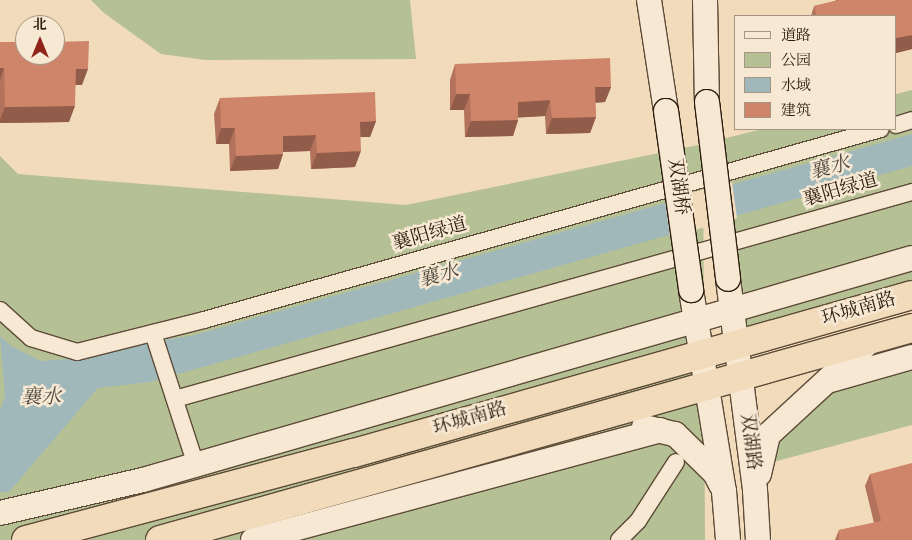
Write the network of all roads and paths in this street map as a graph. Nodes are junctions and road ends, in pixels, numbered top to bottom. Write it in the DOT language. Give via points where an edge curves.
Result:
graph roads {
  1 [pos="706,6"];
  2 [pos="650,11"];
  3 [pos="912,120"];
  4 [pos="897,125"];
  5 [pos="877,130"];
  6 [pos="912,192"];
  7 [pos="912,258"];
  8 [pos="912,295"];
  9 [pos="732,309"];
  10 [pos="0,310"];
  11 [pos="696,320"];
  12 [pos="912,328"];
  13 [pos="153,334"];
  14 [pos="872,339"];
  15 [pos="737,345"];
  16 [pos="700,354"];
  17 [pos="912,357"];
  18 [pos="741,377"];
  19 [pos="827,381"];
  20 [pos="706,386"];
  21 [pos="174,395"];
  22 [pos="600,416"];
  23 [pos="660,430"];
  24 [pos="676,462"];
  25 [pos="196,465"];
  26 [pos="755,490"];
  27 [pos="724,491"];
  28 [pos="0,513"];
  29 [pos="26,540"];
  30 [pos="160,540"];
  31 [pos="253,540"];
  32 [pos="619,540"];
  33 [pos="728,540"];
  34 [pos="758,540"];
  1 -- 9 [label="street, bridge" via="708,102"];
  2 -- 11 [label="street, 双湖桥, bridge"];
  3 -- 4 [label="street"];
  5 -- 13 [label="street, 襄阳绿道"];
  6 -- 21 [label="street, 襄阳绿道"];
  7 -- 9 [label="street"];
  8 -- 15 [label="highway, 环城南路"];
  9 -- 11 [label="street"];
  9 -- 15 [label="street"];
  10 -- 13 [label="street, 襄阳绿道" via="31,338 77,352"];
  11 -- 16 [label="street, 双湖桥"];
  11 -- 25 [label="street"];
  12 -- 14 [label="highway, 环城南路"];
  13 -- 21 [label="street"];
  14 -- 18 [label="highway, 环城南路"];
  14 -- 19 [label="street"];
  15 -- 16 [label="highway, 环城南路"];
  15 -- 18 [label="street, 双湖路"];
  16 -- 20 [label="street, 双湖路"];
  16 -- 29 [label="highway, 环城南路" via="354,453"];
  17 -- 19 [label="street"];
  18 -- 20 [label="highway, 环城南路"];
  18 -- 26 [label="street, 双湖路"];
  19 -- 26 [label="street" via="768,435"];
  20 -- 22 [label="highway, 环城南路"];
  20 -- 27 [label="street, 双湖路"];
  21 -- 25 [label="street"];
  22 -- 23 [label="street"];
  22 -- 30 [label="highway, 环城南路"];
  23 -- 27 [label="street" via="675,434 715,473"];
  23 -- 31 [label="street"];
  24 -- 32 [label="street" via="638,521"];
  25 -- 28 [label="street"];
  26 -- 34 [label="street, 双湖路"];
  27 -- 33 [label="street, 双湖路"];
}
